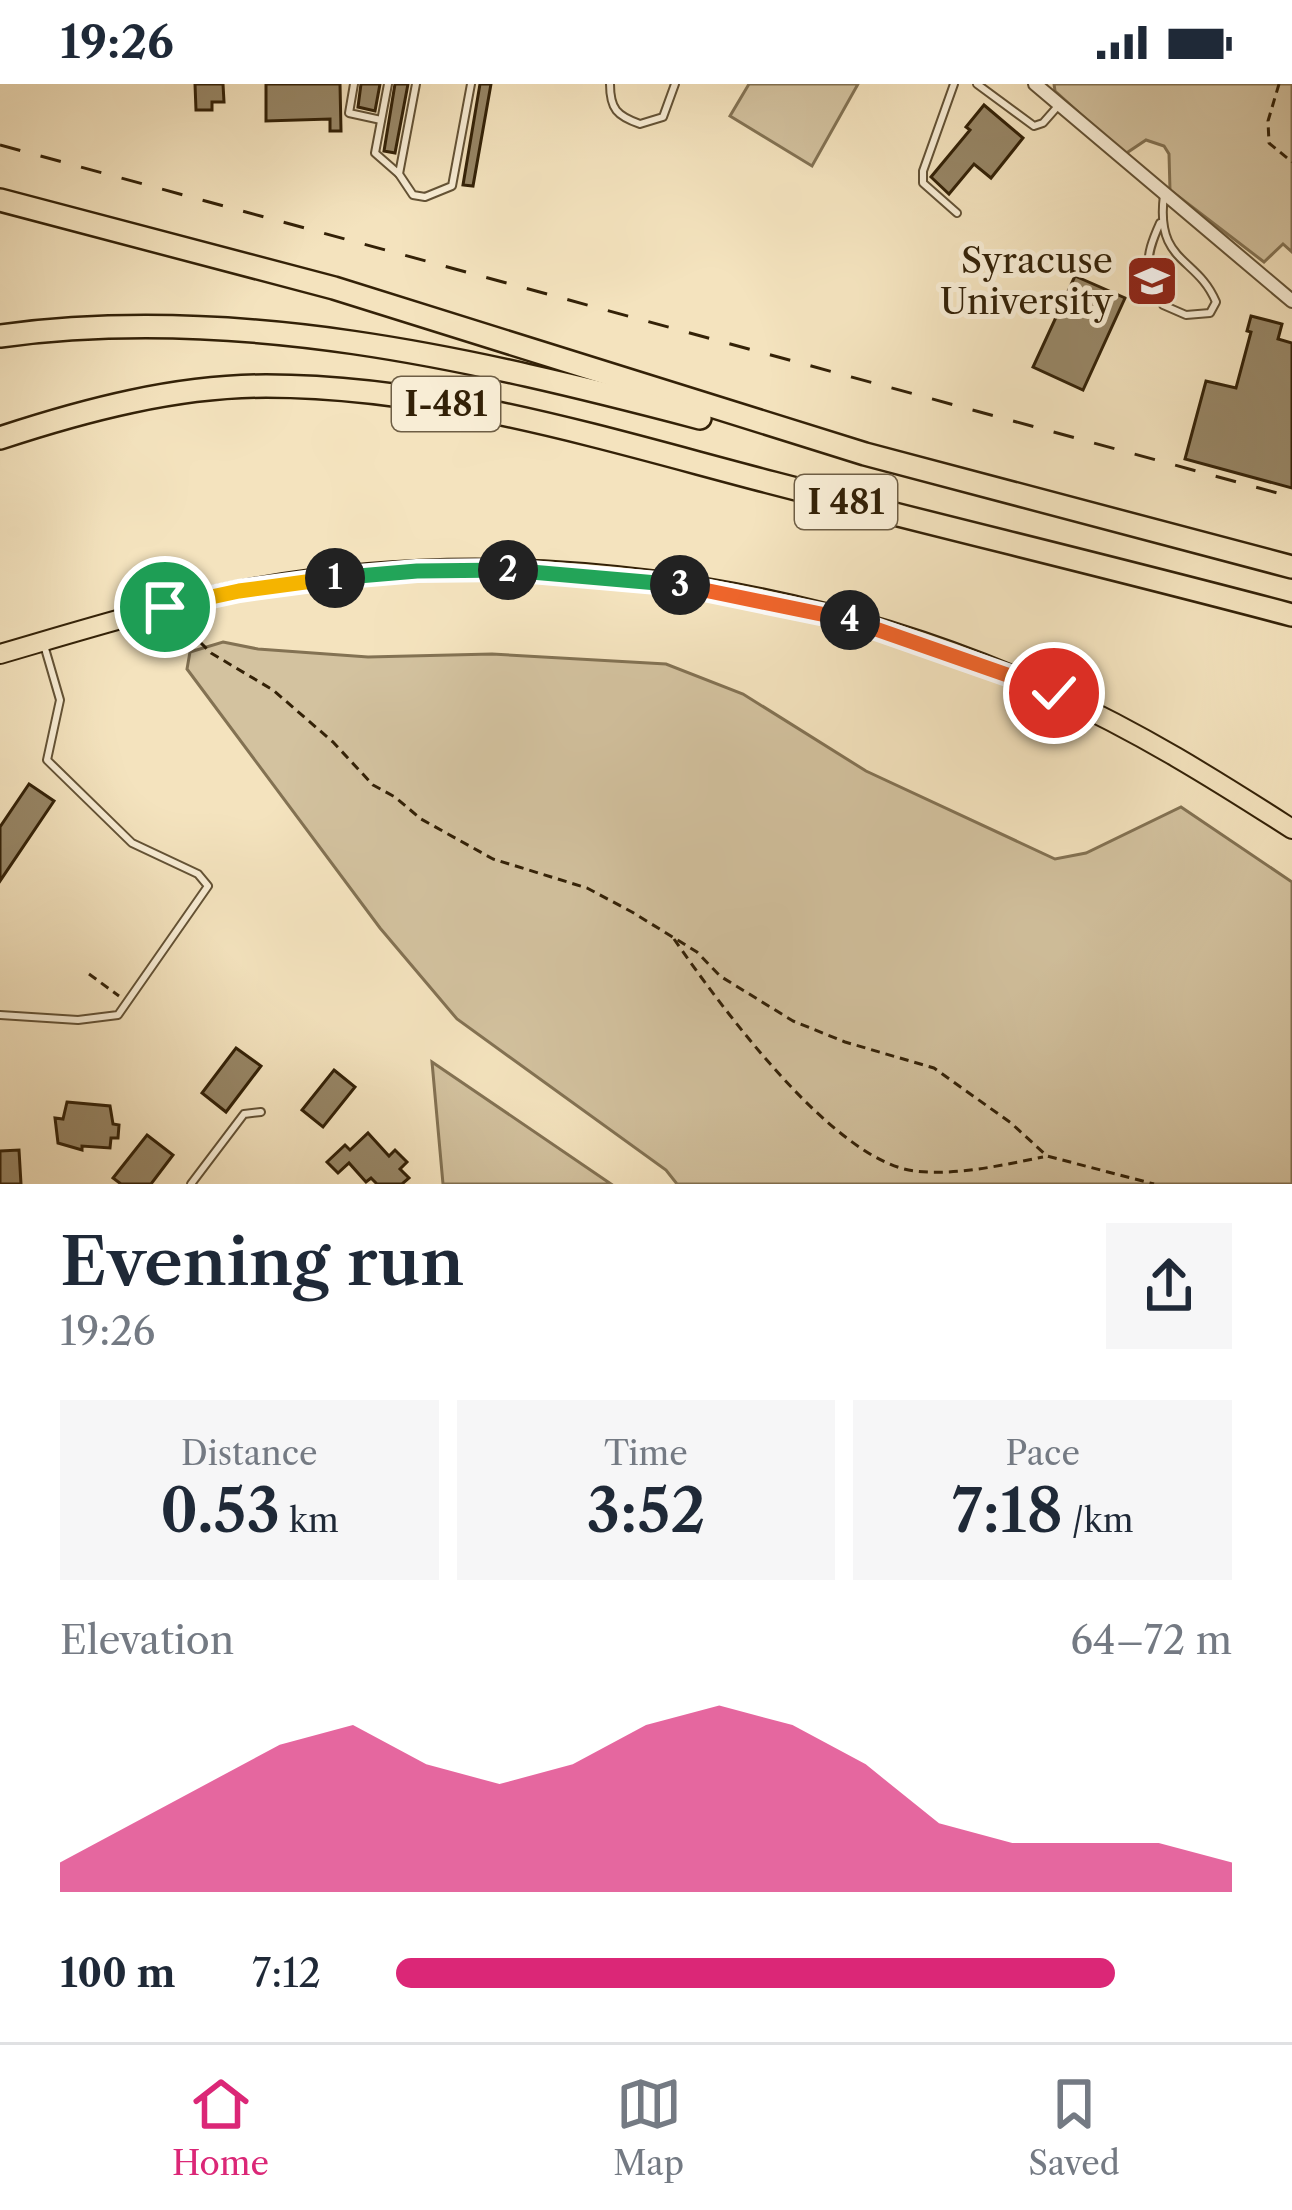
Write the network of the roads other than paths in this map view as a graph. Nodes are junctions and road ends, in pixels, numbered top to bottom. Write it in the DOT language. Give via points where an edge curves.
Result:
graph roads {
  1 [pos="354,84"];
  2 [pos="388,84"];
  3 [pos="416,84"];
  4 [pos="471,84"];
  5 [pos="610,84"];
  6 [pos="675,84"];
  7 [pos="954,84"];
  8 [pos="977,84"];
  9 [pos="1035,84"];
  10 [pos="1058,106"];
  11 [pos="381,120"];
  12 [pos="399,174"];
  13 [pos="1164,195"];
  14 [pos="0,200"];
  15 [pos="956,213"];
  16 [pos="1160,223"];
  17 [pos="1292,301"];
  18 [pos="0,336"];
  19 [pos="0,438"];
  20 [pos="623,445"];
  21 [pos="865,454"];
  22 [pos="1069,560"];
  23 [pos="1292,567"];
  24 [pos="1292,615"];
  25 [pos="1292,630"];
  26 [pos="42,642"];
  27 [pos="0,654"];
  28 [pos="1292,830"];
  29 [pos="0,1015"];
  30 [pos="261,1112"];
  31 [pos="191,1184"];
  1 -- 11 [label="lane" via="349,112"];
  2 -- 11 [label="lane"];
  3 -- 12 [label="lane"];
  4 -- 12 [label="lane" via="452,186 413,195"];
  5 -- 6 [label="lane" via="616,113 640,124 663,117"];
  7 -- 15 [label="lane" via="922,183"];
  8 -- 10 [label="lane" via="1034,126"];
  9 -- 10 [label="street"];
  10 -- 13 [label="street"];
  11 -- 12 [label="lane" via="375,153"];
  13 -- 16 [label="lane"];
  13 -- 17 [label="street"];
  14 -- 21 [label="highway, I 481" via="354,294"];
  16 -- 16 [label="lane" via="1176,255 1211,290 1210,313 1163,305 1147,252"];
  18 -- 21 [label="highway" via="146,325 330,337"];
  19 -- 20 [label="highway, I-481" via="144,399 265,386 412,398"];
  20 -- 22 [label="highway, I 481"];
  21 -- 23 [label="highway, I 481"];
  22 -- 24 [label="highway, I 481"];
  22 -- 25 [label="highway"];
  26 -- 27 [label="main road"];
  26 -- 28 [label="main road" via="300,581 437,571 694,586 852,621 1054,693 1167,751"];
  26 -- 29 [label="lane" via="60,700 47,760 132,843 208,886 118,1015"];
  30 -- 31 [label="lane" via="244,1114"];
}
